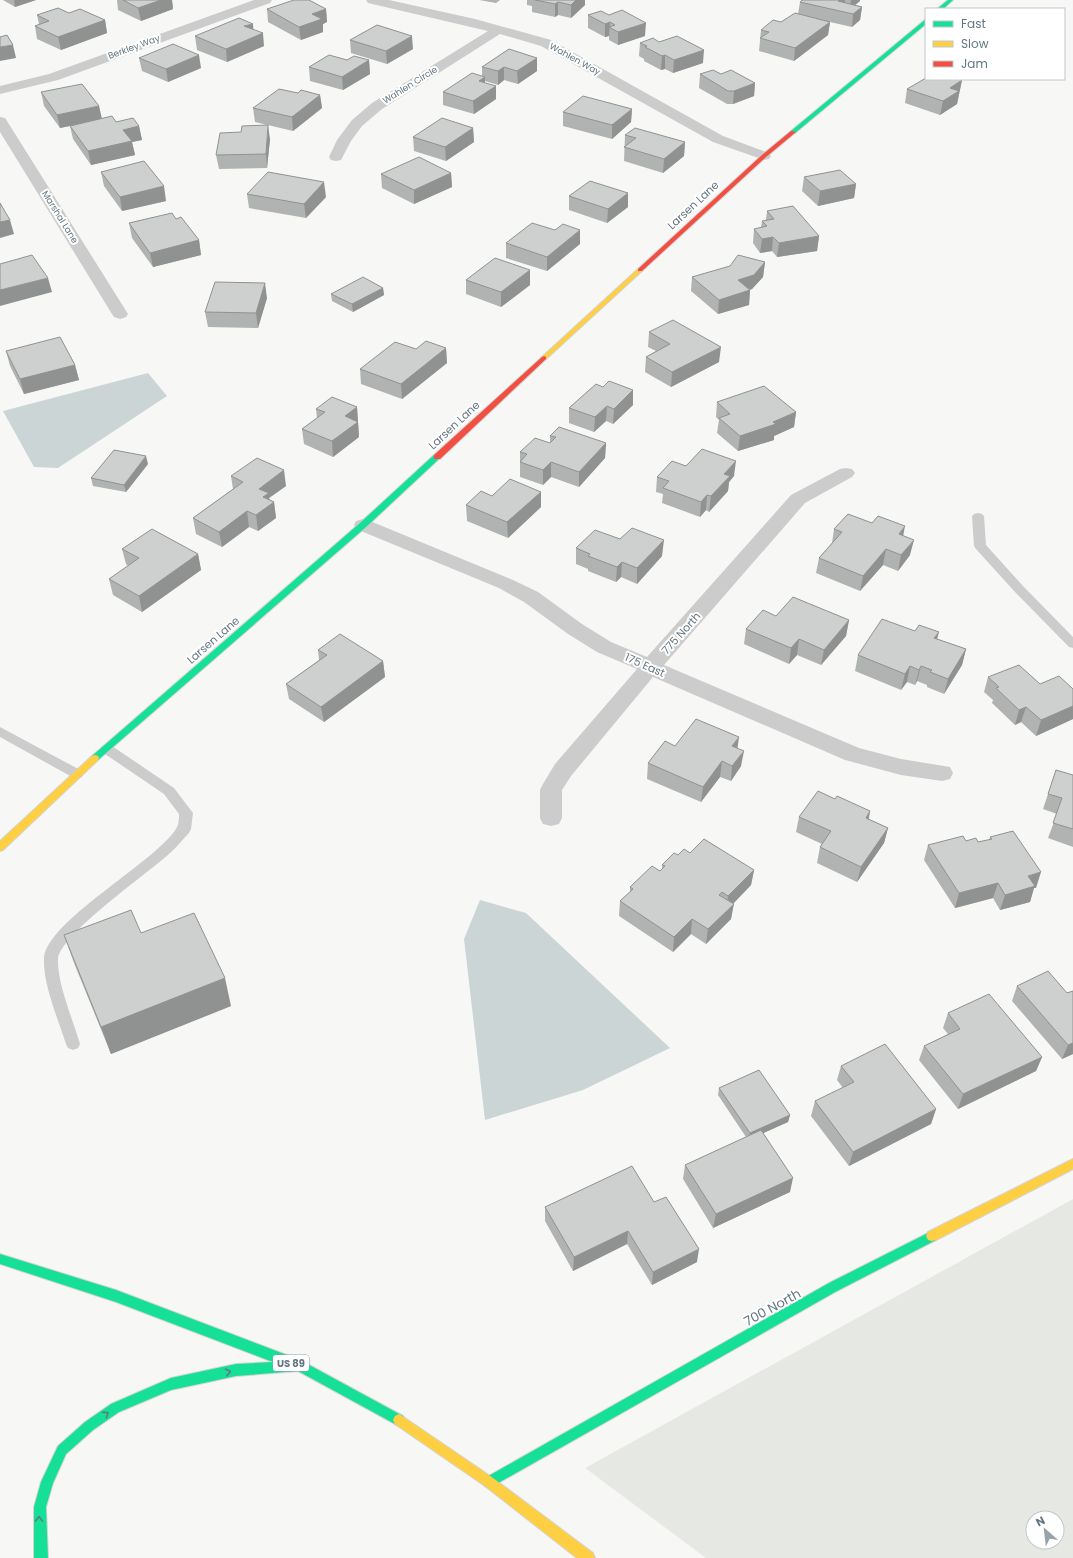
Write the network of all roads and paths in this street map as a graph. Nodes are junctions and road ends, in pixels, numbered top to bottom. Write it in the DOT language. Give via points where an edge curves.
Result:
graph roads {
  1 [pos="266,0"];
  2 [pos="372,0"];
  3 [pos="951,0"];
  4 [pos="941,8"];
  5 [pos="925,22"];
  6 [pos="499,29"];
  7 [pos="0,90"];
  8 [pos="0,121"];
  9 [pos="764,156"];
  10 [pos="336,157"];
  11 [pos="120,314"];
  12 [pos="846,473"];
  13 [pos="978,516"];
  14 [pos="363,525"];
  15 [pos="1073,644"];
  16 [pos="650,667"];
  17 [pos="0,731"];
  18 [pos="107,749"];
  19 [pos="942,773"];
  20 [pos="77,774"];
  21 [pos="551,818"];
  22 [pos="0,847"];
  23 [pos="73,1044"];
  24 [pos="1073,1164"];
  25 [pos="0,1259"];
  26 [pos="300,1366"];
  27 [pos="489,1482"];
  28 [pos="41,1558"];
  29 [pos="588,1558"];
  1 -- 7 [label="street, Berkley Way" via="53,77"];
  2 -- 6 [label="street, Wahlen Way"];
  3 -- 4 [label="main road"];
  5 -- 9 [label="main road, Larsen Lane"];
  6 -- 9 [label="street, Wahlen Way" via="546,43 718,139"];
  6 -- 10 [label="street, Wahlen Circle" via="377,106 357,123 344,140"];
  8 -- 11 [label="street, Marshal Lane"];
  9 -- 14 [label="main road, Larsen Lane"];
  12 -- 16 [label="street, 775 North" via="798,499"];
  13 -- 15 [label="lane" via="980,546"];
  14 -- 16 [label="street, 175 East" via="506,584 531,597 575,629 604,646"];
  14 -- 18 [label="main road, Larsen Lane"];
  16 -- 19 [label="street, 175 East" via="853,754 901,767"];
  16 -- 21 [label="street, 775 North" via="563,770 551,790"];
  17 -- 20 [label="lane"];
  18 -- 20 [label="main road, Larsen Lane"];
  18 -- 23 [label="lane" via="169,791 186,813 184,829 166,849 78,921 58,942 51,957 52,975"];
  20 -- 22 [label="main road, Larsen Lane"];
  24 -- 27 [label="main road, 700 North" via="833,1287"];
  25 -- 26 [label="main road, US 89" via="116,1296"];
  26 -- 27 [label="main road, US 89" via="395,1417"];
  28 -- 26 [label="main road, one-way" via="40,1507 47,1482 62,1450 89,1426 115,1408 170,1384 236,1370"];
  27 -- 29 [label="main road, US 89"];
}
